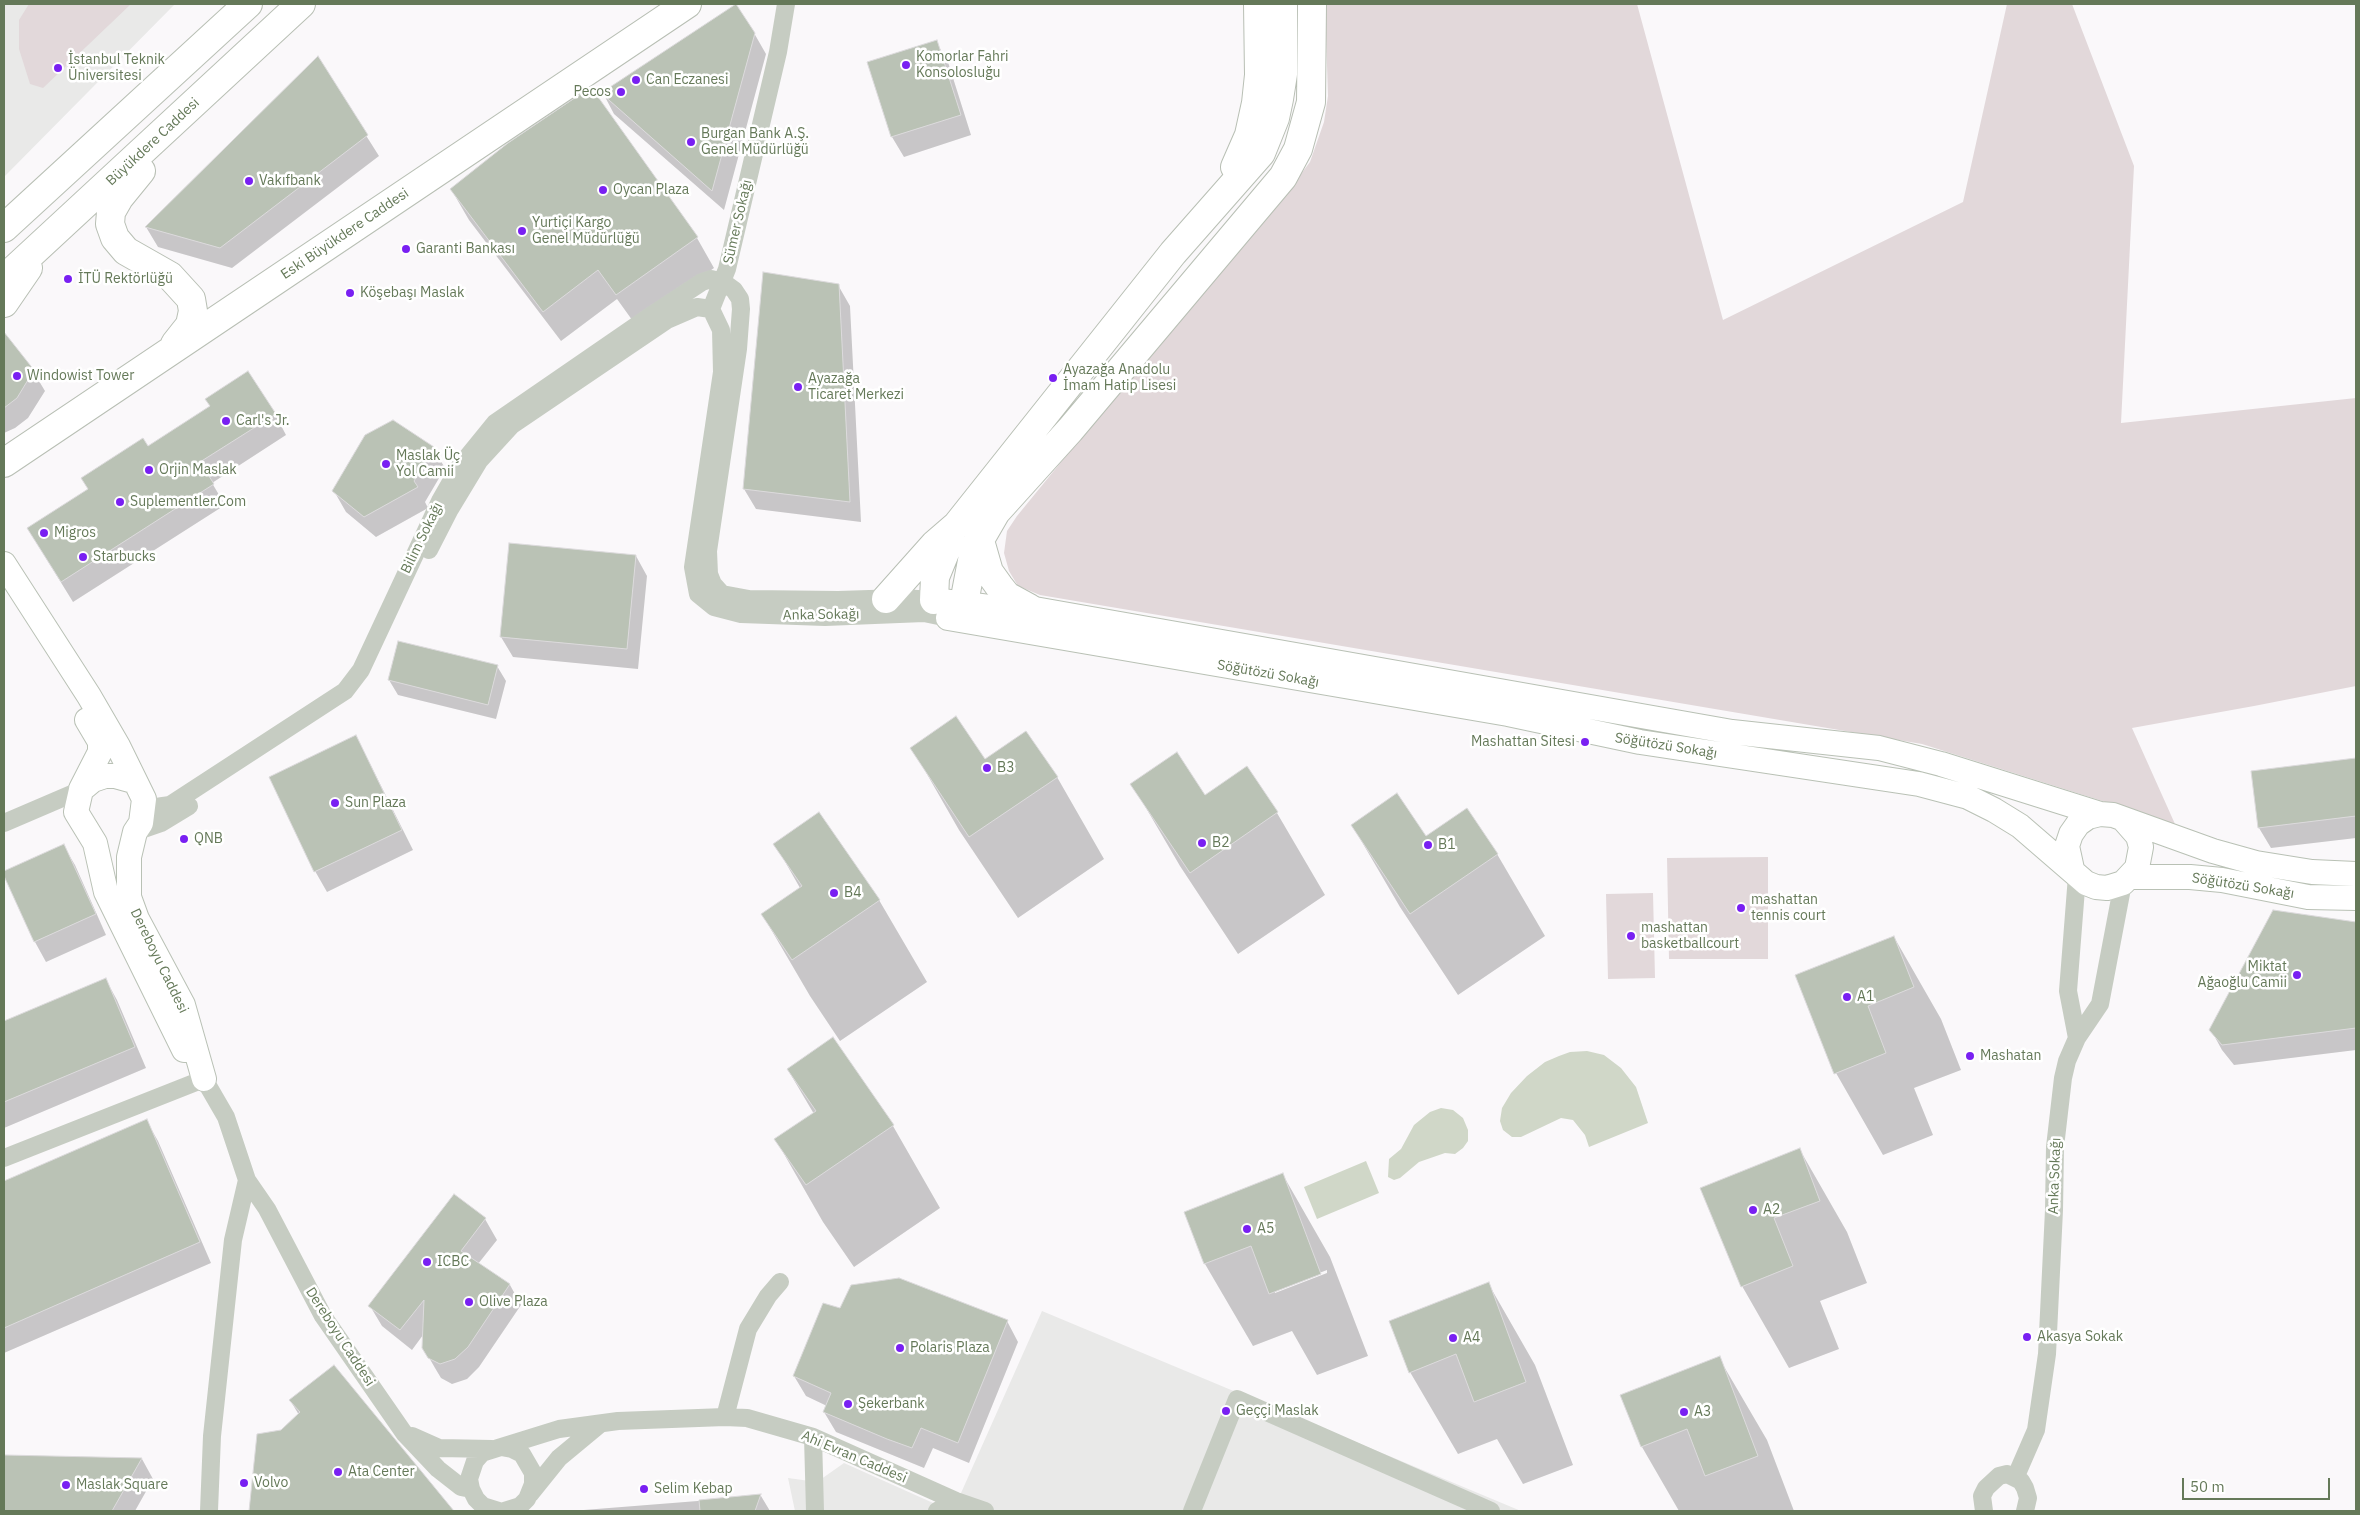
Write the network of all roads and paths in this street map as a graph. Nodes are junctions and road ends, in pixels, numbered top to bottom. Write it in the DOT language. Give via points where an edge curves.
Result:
graph roads {
  1 [pos="248,4"];
  2 [pos="301,4"];
  3 [pos="687,4"];
  4 [pos="786,4"];
  5 [pos="1258,4"];
  6 [pos="1283,4"];
  7 [pos="1312,4"];
  8 [pos="162,134"];
  9 [pos="1217,201"];
  10 [pos="4,228"];
  11 [pos="46,240"];
  12 [pos="4,279"];
  13 [pos="723,282"];
  14 [pos="4,302"];
  15 [pos="711,310"];
  16 [pos="170,351"];
  17 [pos="4,463"];
  18 [pos="968,531"];
  19 [pos="4,564"];
  20 [pos="4,588"];
  21 [pos="706,589"];
  22 [pos="886,599"];
  23 [pos="949,607"];
  24 [pos="1029,608"];
  25 [pos="81,790"];
  26 [pos="138,790"];
  27 [pos="2100,814"];
  28 [pos="2124,820"];
  29 [pos="4,823"];
  30 [pos="135,832"];
  31 [pos="90,833"];
  32 [pos="2074,873"];
  33 [pos="2356,874"];
  34 [pos="2126,880"];
  35 [pos="2356,898"];
  36 [pos="2077,1038"];
  37 [pos="204,1079"];
  38 [pos="4,1158"];
  39 [pos="247,1180"];
  40 [pos="780,1282"];
  41 [pos="725,1417"];
  42 [pos="600,1424"];
  43 [pos="404,1433"];
  44 [pos="813,1437"];
  45 [pos="496,1448"];
  46 [pos="2016,1476"];
  47 [pos="475,1500"];
  48 [pos="528,1501"];
  49 [pos="956,1501"];
  50 [pos="2025,1507"];
  51 [pos="209,1511"];
  52 [pos="499,1511"];
  53 [pos="504,1511"];
  54 [pos="815,1511"];
  55 [pos="937,1511"];
  56 [pos="985,1511"];
  57 [pos="1192,1511"];
  58 [pos="1491,1511"];
  59 [pos="1984,1511"];
  1 -- 10 [label="main road"];
  2 -- 8 [label="main road, Büyükdere Caddesi"];
  3 -- 16 [label="main road, Eski Büyükdere Caddesi"];
  4 -- 13 [label="street, Sümer Sokağı" via="778,52"];
  5 -- 9 [label="main road" via="1259,75 1253,117 1249,135"];
  6 -- 9 [label="main road" via="1283,74 1275,118 1261,153"];
  7 -- 18 [label="main road" via="1311,102 1298,149 1283,177 1070,430 996,512"];
  8 -- 11 [label="main road, Büyükdere Caddesi"];
  8 -- 16 [label="main road" via="155,152 111,212 110,224 114,238 126,250 170,276 191,299 190,325"];
  9 -- 18 [label="main road" via="1172,253"];
  11 -- 12 [label="main road, Büyükdere Caddesi"];
  11 -- 14 [label="main road"];
  13 -- 15 [label="street"];
  13 -- 21 [label="street, Sümer Sokağı" via="740,299 738,349 708,551"];
  13 -- 26 [label="street, Bilim Sokağı" via="711,279 702,282 495,422 466,458 440,501 361,670 345,691 170,805 156,807 146,804"];
  15 -- 21 [label="street" via="721,330 722,372 693,567"];
  15 -- 30 [label="street, Bilim Sokağı" via="697,307 667,320 504,433 479,461 454,502 358,692 192,804"];
  16 -- 17 [label="main road, Eski Büyükdere Caddesi"];
  18 -- 22 [label="main road" via="935,544"];
  18 -- 23 [label="main road" via="970,564"];
  18 -- 24 [label="main road" via="999,586 1007,596"];
  19 -- 26 [label="street" via="94,705"];
  20 -- 25 [label="street" via="100,742 100,752"];
  21 -- 22 [label="street, Anka Sokağı" via="749,599"];
  21 -- 23 [label="street, Anka Sokağı" via="714,606 740,614 824,617 924,613"];
  22 -- 23 [label="street, Anka Sokağı"];
  23 -- 24 [label="street, Söğütözü Sokağı"];
  23 -- 32 [label="street, Söğütözü Sokağı" via="1640,742 1919,784 1968,797 1994,810 2020,826"];
  24 -- 27 [label="street, Söğütözü Sokağı" via="1433,677 1620,714 1732,732 1879,748"];
  25 -- 26 [label="street" via="93,780 105,776"];
  25 -- 29 [label="street"];
  25 -- 31 [label="street" via="76,812"];
  26 -- 30 [label="street, Dereboyu Caddesi" via="141,823"];
  27 -- 28 [label="street, Söğütözü Sokağı"];
  27 -- 32 [label="street" via="2088,817 2071,834 2067,846"];
  28 -- 33 [label="street, Söğütözü Sokağı" via="2256,863 2312,872"];
  28 -- 34 [label="street" via="2132,827 2141,847 2140,858"];
  30 -- 31 [label="street" via="108,838"];
  30 -- 37 [label="street, Dereboyu Caddesi" via="129,857 129,897 140,926 183,1006"];
  31 -- 37 [label="street" via="106,892 190,1063"];
  32 -- 34 [label="street, Söğütözü Sokağı" via="2096,887 2107,888"];
  32 -- 36 [label="street" via="2068,991"];
  34 -- 35 [label="street, Söğütözü Sokağı" via="2190,877 2308,896"];
  34 -- 36 [label="street, Anka Sokağı" via="2100,1004"];
  36 -- 46 [label="street, Anka Sokağı" via="2066,1061 2055,1146 2047,1354 2036,1430"];
  37 -- 38 [label="street"];
  37 -- 39 [label="street, Dereboyu Caddesi" via="226,1117"];
  39 -- 43 [label="street, Dereboyu Caddesi" via="267,1209 323,1316"];
  39 -- 51 [label="street" via="232,1249 212,1436"];
  40 -- 41 [label="street" via="748,1329"];
  41 -- 42 [label="street, Ahi Evran Caddesi"];
  41 -- 44 [label="street, Ahi Evran Caddesi" via="747,1418"];
  42 -- 45 [label="street, Ahi Evran Caddesi" via="559,1429"];
  42 -- 48 [label="street" via="559,1458"];
  43 -- 45 [label="street" via="439,1448"];
  43 -- 47 [label="street, Dereboyu Caddesi" via="438,1470"];
  44 -- 49 [label="street, Ahi Evran Caddesi"];
  44 -- 54 [label="street"];
  45 -- 47 [label="street" via="475,1460 469,1479"];
  45 -- 48 [label="street" via="522,1454 529,1462 533,1484"];
  46 -- 50 [label="street" via="2021,1481"];
  46 -- 59 [label="street" via="1999,1476 1986,1488 1982,1503"];
  47 -- 52 [label="street, Dereboyu Caddesi"];
  48 -- 53 [label="street"];
  49 -- 55 [label="street"];
  49 -- 56 [label="street, Ahi Evran Caddesi"];
  57 -- 58 [label="street" via="1238,1399"];
}
